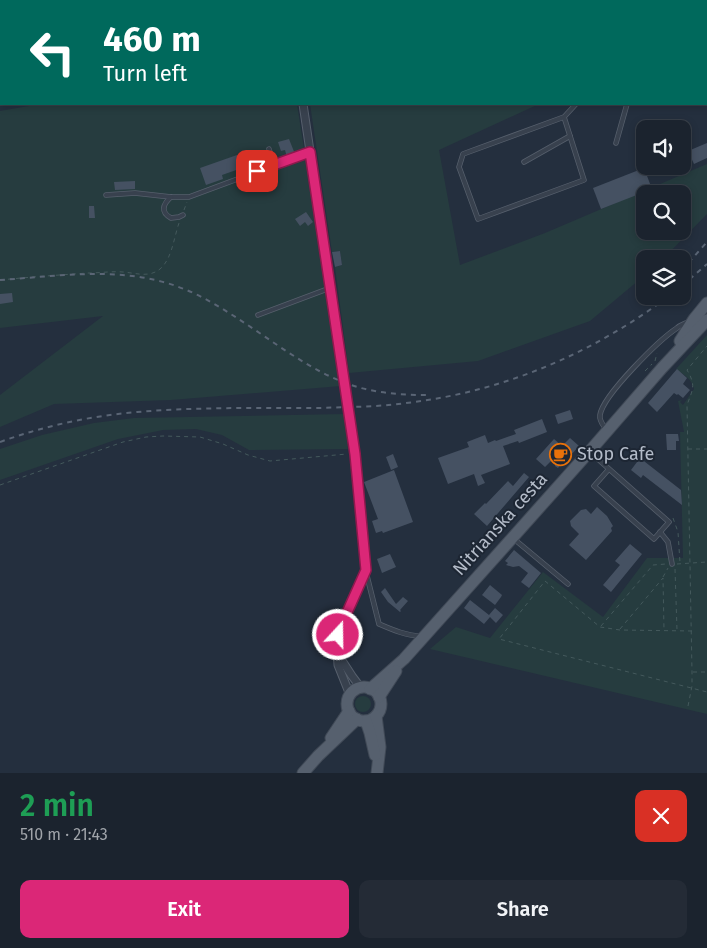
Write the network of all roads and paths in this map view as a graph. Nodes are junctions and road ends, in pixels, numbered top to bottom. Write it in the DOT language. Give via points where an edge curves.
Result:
graph roads {
  1 [pos="303,105"];
  2 [pos="575,105"];
  3 [pos="627,105"];
  4 [pos="564,117"];
  5 [pos="570,136"];
  6 [pos="616,143"];
  7 [pos="268,149"];
  8 [pos="310,152"];
  9 [pos="524,162"];
  10 [pos="274,165"];
  11 [pos="106,195"];
  12 [pos="171,196"];
  13 [pos="189,196"];
  14 [pos="183,215"];
  15 [pos="0,280"];
  16 [pos="330,288"];
  17 [pos="707,303"];
  18 [pos="258,315"];
  19 [pos="694,319"];
  20 [pos="707,320"];
  21 [pos="659,342"];
  22 [pos="707,346"];
  23 [pos="662,368"];
  24 [pos="645,371"];
  25 [pos="607,431"];
  26 [pos="688,449"];
  27 [pos="707,449"];
  28 [pos="589,452"];
  29 [pos="355,454"];
  30 [pos="609,469"];
  31 [pos="0,485"];
  32 [pos="674,518"];
  33 [pos="660,532"];
  34 [pos="512,538"];
  35 [pos="707,562"];
  36 [pos="690,563"];
  37 [pos="672,564"];
  38 [pos="680,564"];
  39 [pos="366,570"];
  40 [pos="663,578"];
  41 [pos="568,584"];
  42 [pos="600,627"];
  43 [pos="620,630"];
  44 [pos="664,630"];
  45 [pos="677,631"];
  46 [pos="692,631"];
  47 [pos="423,636"];
  48 [pos="337,651"];
  49 [pos="404,659"];
  50 [pos="692,672"];
  51 [pos="707,672"];
  52 [pos="366,688"];
  53 [pos="691,688"];
  54 [pos="707,692"];
  55 [pos="350,695"];
  56 [pos="379,698"];
  57 [pos="688,706"];
  58 [pos="376,716"];
  59 [pos="357,717"];
  60 [pos="377,772"];
  61 [pos="303,773"];
  1 -- 8 [label="street"];
  2 -- 4 [label="lane"];
  3 -- 6 [label="lane"];
  4 -- 5 [label="lane"];
  4 -- 5 [label="lane" via="463,154 459,167 478,219 584,180"];
  5 -- 9 [label="lane"];
  7 -- 10 [label="lane"];
  8 -- 10 [label="lane"];
  8 -- 16 [label="street"];
  10 -- 13 [label="lane"];
  11 -- 12 [label="lane" via="135,192"];
  12 -- 13 [label="lane"];
  12 -- 14 [label="lane" via="165,204 165,214 171,218"];
  13 -- 14 [label="path"];
  14 -- 15 [label="path" via="169,257 159,270 152,273 104,272"];
  16 -- 18 [label="lane"];
  16 -- 29 [label="street"];
  17 -- 19 [label="main road, Nitrianska cesta"];
  19 -- 21 [label="lane"];
  19 -- 23 [label="main road, Nitrianska cesta"];
  20 -- 23 [label="main road, Nitrianska cesta"];
  21 -- 24 [label="path" via="655,361"];
  21 -- 25 [label="lane" via="617,386 601,411 600,422"];
  22 -- 26 [label="path" via="687,370 692,379 686,405"];
  23 -- 25 [label="main road, Nitrianska cesta"];
  25 -- 28 [label="main road, Nitrianska cesta"];
  26 -- 27 [label="path"];
  26 -- 36 [label="path"];
  28 -- 30 [label="lane"];
  28 -- 34 [label="main road, Nitrianska cesta"];
  29 -- 31 [label="path" via="270,461 200,437 163,436 123,442"];
  29 -- 39 [label="street"];
  30 -- 33 [label="lane" via="669,522"];
  30 -- 33 [label="lane" via="594,486 654,539"];
  32 -- 38 [label="path"];
  33 -- 37 [label="lane" via="668,542"];
  34 -- 41 [label="lane"];
  34 -- 47 [label="main road, Nitrianska cesta"];
  35 -- 36 [label="path"];
  36 -- 38 [label="path"];
  36 -- 46 [label="path"];
  38 -- 45 [label="path" via="675,564"];
  39 -- 47 [label="lane" via="380,624 401,633"];
  39 -- 48 [label="street" via="341,626"];
  40 -- 42 [label="path" via="670,564 653,565"];
  40 -- 43 [label="path"];
  40 -- 44 [label="path"];
  42 -- 43 [label="path"];
  42 -- 53 [label="path" via="544,581 498,639"];
  43 -- 44 [label="path"];
  44 -- 45 [label="path"];
  45 -- 46 [label="path"];
  46 -- 50 [label="path"];
  47 -- 49 [label="main road, Nitrianska cesta"];
  48 -- 52 [label="street" via="343,663"];
  48 -- 55 [label="street" via="338,665"];
  49 -- 52 [label="main road, Nitrianska cesta"];
  49 -- 56 [label="main road, Nitrianska cesta"];
  50 -- 51 [label="path"];
  50 -- 53 [label="path"];
  52 -- 55 [label="main road"];
  52 -- 56 [label="main road"];
  53 -- 54 [label="path"];
  53 -- 57 [label="path"];
  55 -- 59 [label="main road" via="348,703"];
  56 -- 58 [label="main road" via="381,703"];
  58 -- 59 [label="main road" via="372,719"];
  58 -- 60 [label="main road" via="380,747"];
  59 -- 60 [label="main road" via="374,749"];
  59 -- 61 [label="main road"];
}
